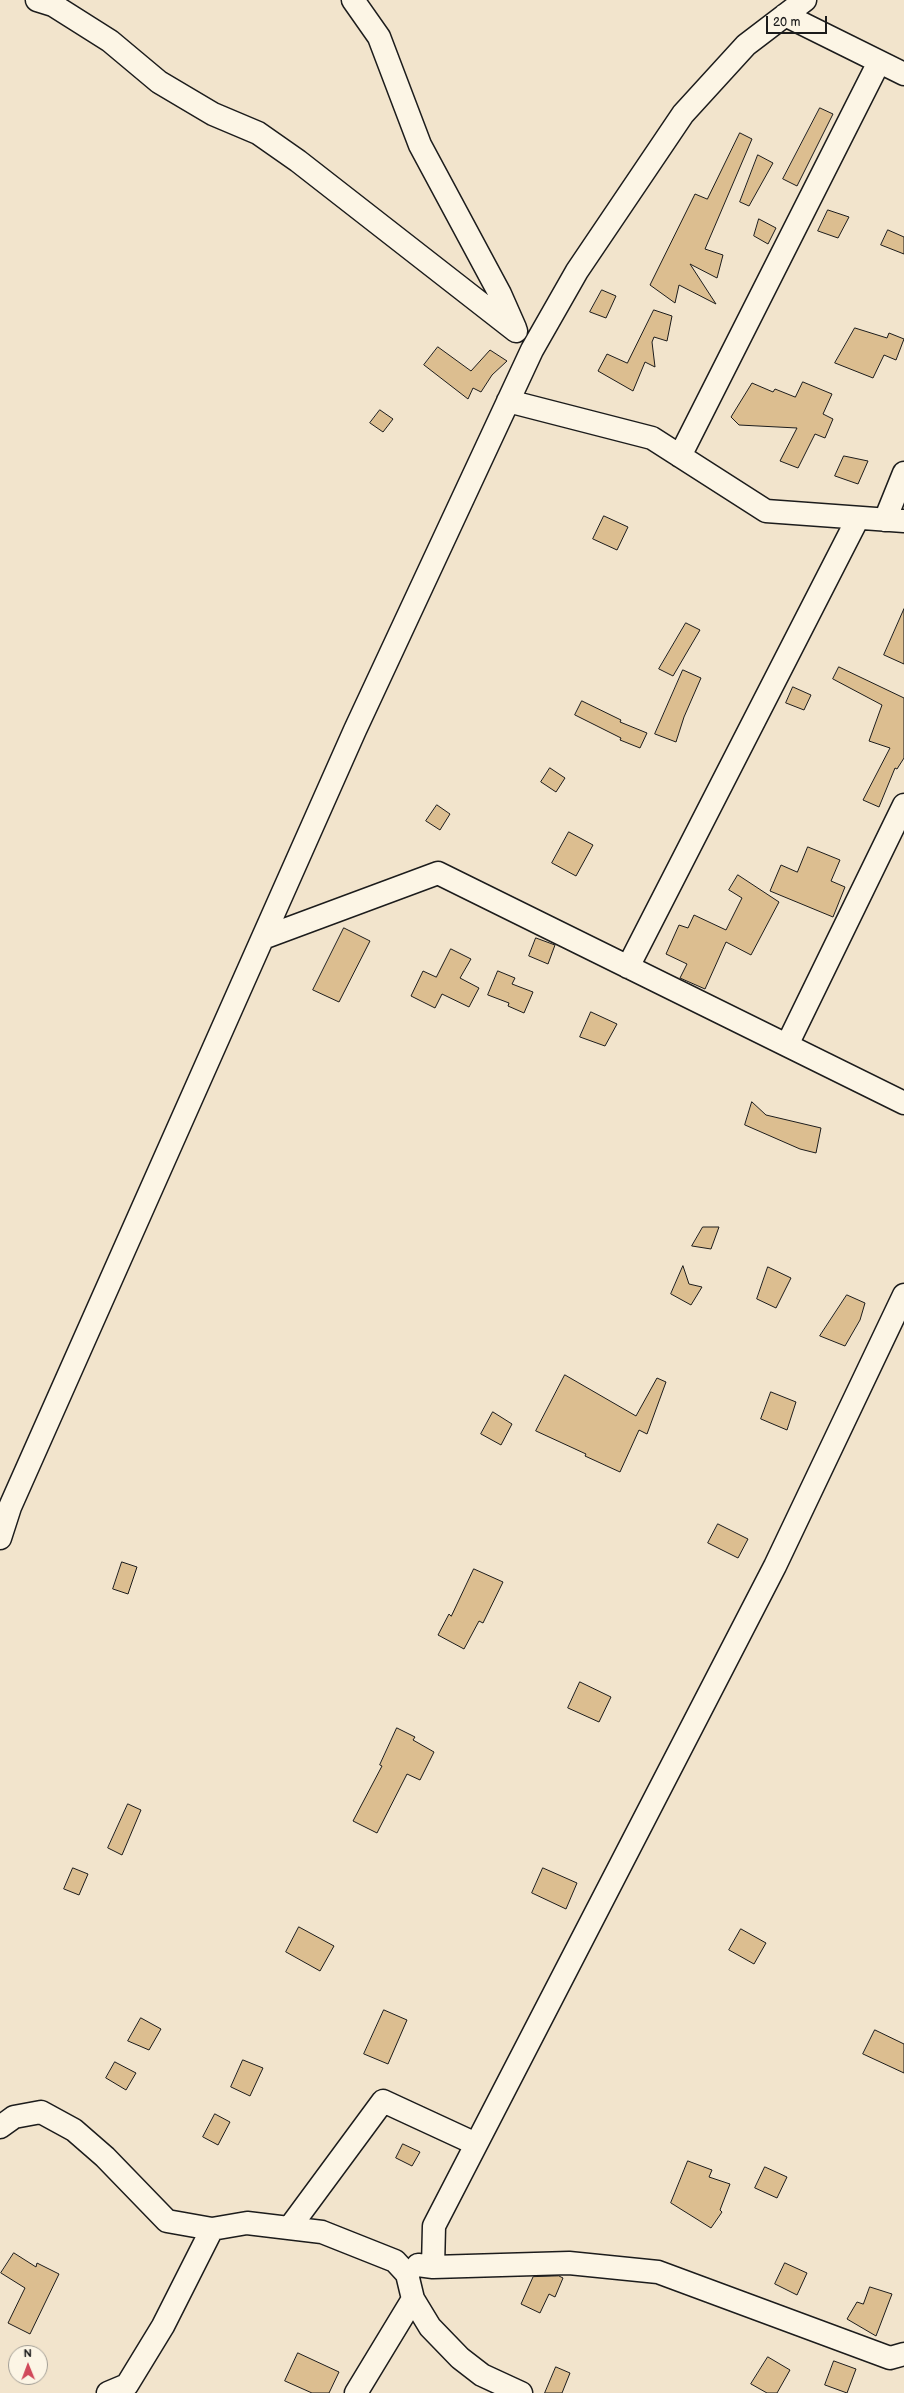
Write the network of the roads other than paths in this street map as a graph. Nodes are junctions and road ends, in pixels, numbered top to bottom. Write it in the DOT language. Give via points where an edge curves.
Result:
graph roads {
  1 [pos="353,0"];
  2 [pos="805,0"];
  3 [pos="45,2"];
  4 [pos="785,15"];
  5 [pos="879,62"];
  6 [pos="904,74"];
  7 [pos="516,331"];
  8 [pos="533,348"];
  9 [pos="508,401"];
  10 [pos="680,456"];
  11 [pos="904,472"];
  12 [pos="858,518"];
  13 [pos="894,521"];
  14 [pos="904,805"];
  15 [pos="263,938"];
  16 [pos="628,966"];
  17 [pos="787,1045"];
  18 [pos="904,1103"];
  19 [pos="904,1295"];
  20 [pos="3,1506"];
  21 [pos="0,1538"];
  22 [pos="0,2127"];
  23 [pos="476,2144"];
  24 [pos="290,2227"];
  25 [pos="212,2229"];
  26 [pos="395,2261"];
  27 [pos="433,2267"];
  28 [pos="414,2299"];
  29 [pos="904,2354"];
  30 [pos="108,2393"];
  31 [pos="356,2393"];
  32 [pos="521,2393"];
  1 -- 7 [label="street" via="379,37 420,145 500,294"];
  2 -- 4 [label="street"];
  3 -- 7 [label="street" via="110,41 159,82 213,114 258,133"];
  4 -- 5 [label="street"];
  4 -- 8 [label="street" via="746,45 683,114 577,271"];
  5 -- 6 [label="street"];
  5 -- 10 [label="street"];
  7 -- 8 [label="street"];
  8 -- 9 [label="street"];
  9 -- 10 [label="street" via="652,438"];
  9 -- 15 [label="street" via="355,730"];
  10 -- 12 [label="street" via="766,511"];
  11 -- 13 [label="street"];
  12 -- 13 [label="street"];
  12 -- 16 [label="street"];
  14 -- 17 [label="street"];
  15 -- 16 [label="street" via="438,873"];
  15 -- 20 [label="street"];
  16 -- 17 [label="street"];
  17 -- 18 [label="street"];
  19 -- 23 [label="street" via="775,1566"];
  20 -- 21 [label="street"];
  22 -- 25 [label="street" via="14,2117 41,2112 74,2130 167,2221"];
  23 -- 24 [label="street" via="382,2101"];
  23 -- 27 [label="street" via="434,2226"];
  24 -- 25 [label="street" via="247,2223"];
  24 -- 26 [label="street" via="322,2232"];
  25 -- 30 [label="street" via="163,2326 127,2385"];
  26 -- 27 [label="street"];
  26 -- 28 [label="street" via="407,2274"];
  27 -- 29 [label="street" via="569,2263 658,2272 890,2358"];
  28 -- 31 [label="street"];
  28 -- 32 [label="street" via="430,2327 460,2358 482,2376"];
}
